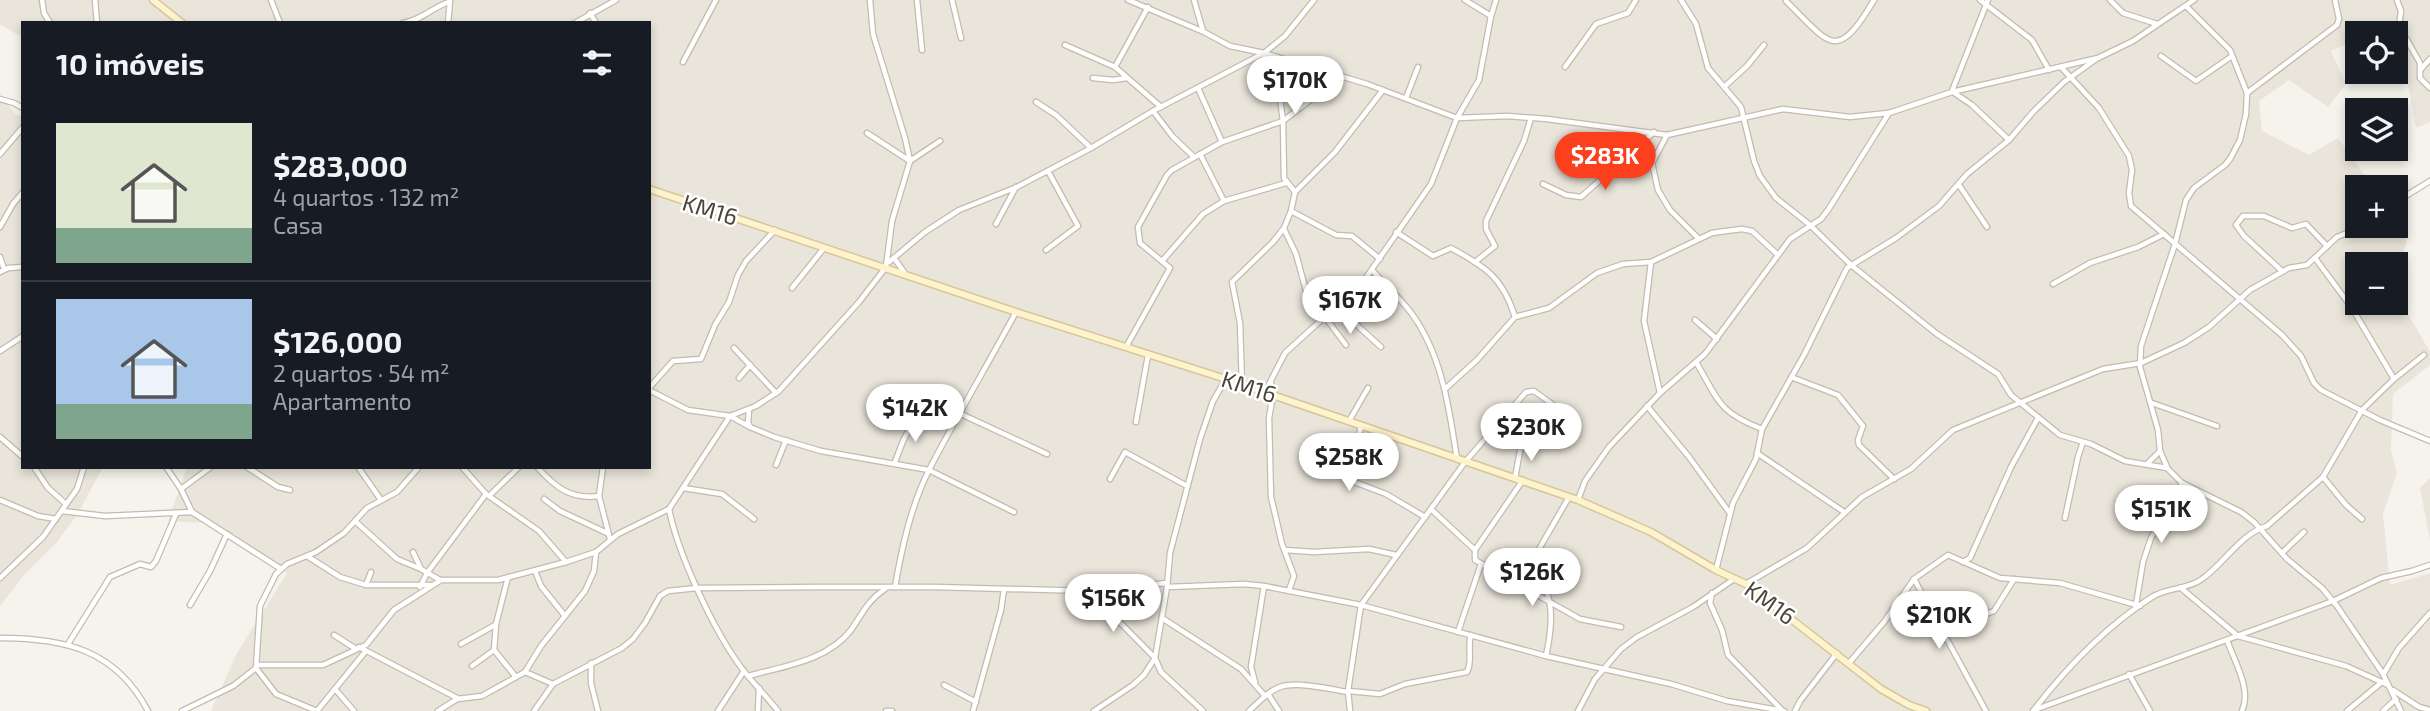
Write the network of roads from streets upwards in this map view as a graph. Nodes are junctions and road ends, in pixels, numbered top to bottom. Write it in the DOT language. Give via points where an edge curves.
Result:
graph roads {
  1 [pos="42,0"];
  2 [pos="95,0"];
  3 [pos="153,0"];
  4 [pos="271,0"];
  5 [pos="616,0"];
  6 [pos="716,0"];
  7 [pos="870,0"];
  8 [pos="917,0"];
  9 [pos="952,0"];
  10 [pos="1128,0"];
  11 [pos="1194,0"];
  12 [pos="1314,0"];
  13 [pos="1465,0"];
  14 [pos="1496,0"];
  15 [pos="1636,0"];
  16 [pos="1681,0"];
  17 [pos="1874,0"];
  18 [pos="1980,0"];
  19 [pos="2110,0"];
  20 [pos="2194,0"];
  21 [pos="2335,0"];
  22 [pos="2396,0"];
  23 [pos="449,1"];
  24 [pos="1786,1"];
  25 [pos="1987,2"];
  26 [pos="2186,6"];
  27 [pos="1148,7"];
  28 [pos="590,13"];
  29 [pos="1491,16"];
  30 [pos="49,21"];
  31 [pos="97,21"];
  32 [pos="179,21"];
  33 [pos="279,21"];
  34 [pos="412,21"];
  35 [pos="448,21"];
  36 [pos="578,21"];
  37 [pos="595,21"];
  38 [pos="2158,24"];
  39 [pos="1204,32"];
  40 [pos="961,38"];
  41 [pos="1763,44"];
  42 [pos="1065,45"];
  43 [pos="922,50"];
  44 [pos="1264,52"];
  45 [pos="2161,56"];
  46 [pos="2232,56"];
  47 [pos="2098,58"];
  48 [pos="2430,59"];
  49 [pos="683,62"];
  50 [pos="1115,67"];
  51 [pos="1418,67"];
  52 [pos="1565,67"];
  53 [pos="2061,67"];
  54 [pos="2049,70"];
  55 [pos="2421,70"];
  56 [pos="1337,75"];
  57 [pos="1129,77"];
  58 [pos="1093,78"];
  59 [pos="2070,78"];
  60 [pos="1724,87"];
  61 [pos="1198,88"];
  62 [pos="2430,88"];
  63 [pos="1383,90"];
  64 [pos="1952,92"];
  65 [pos="2247,93"];
  66 [pos="1406,98"];
  67 [pos="0,99"];
  68 [pos="1036,102"];
  69 [pos="21,107"];
  70 [pos="1161,107"];
  71 [pos="1153,111"];
  72 [pos="1889,113"];
  73 [pos="1457,118"];
  74 [pos="1531,118"];
  75 [pos="1742,119"];
  76 [pos="1283,121"];
  77 [pos="21,129"];
  78 [pos="1654,132"];
  79 [pos="867,133"];
  80 [pos="1667,135"];
  81 [pos="2009,140"];
  82 [pos="940,141"];
  83 [pos="1222,142"];
  84 [pos="1091,148"];
  85 [pos="0,154"];
  86 [pos="1200,154"];
  87 [pos="1194,157"];
  88 [pos="910,161"];
  89 [pos="1048,170"];
  90 [pos="2430,181"];
  91 [pos="1286,183"];
  92 [pos="1543,184"];
  93 [pos="1959,185"];
  94 [pos="1017,187"];
  95 [pos="651,190"];
  96 [pos="1295,192"];
  97 [pos="21,194"];
  98 [pos="2408,195"];
  99 [pos="1224,201"];
  100 [pos="1291,211"];
  101 [pos="996,225"];
  102 [pos="1810,225"];
  103 [pos="0,227"];
  104 [pos="1987,227"];
  105 [pos="1284,228"];
  106 [pos="775,230"];
  107 [pos="1396,232"];
  108 [pos="2345,232"];
  109 [pos="2164,234"];
  110 [pos="1699,239"];
  111 [pos="2175,244"];
  112 [pos="2327,246"];
  113 [pos="825,247"];
  114 [pos="1046,250"];
  115 [pos="1777,254"];
  116 [pos="0,257"];
  117 [pos="2315,258"];
  118 [pos="1380,259"];
  119 [pos="1163,260"];
  120 [pos="889,262"];
  121 [pos="1475,262"];
  122 [pos="1651,262"];
  123 [pos="1851,265"];
  124 [pos="4,266"];
  125 [pos="1372,270"];
  126 [pos="2282,271"];
  127 [pos="0,272"];
  128 [pos="904,272"];
  129 [pos="2053,284"];
  130 [pos="792,288"];
  131 [pos="2240,299"];
  132 [pos="1339,304"];
  133 [pos="1016,312"];
  134 [pos="1515,317"];
  135 [pos="1323,318"];
  136 [pos="1695,320"];
  137 [pos="21,337"];
  138 [pos="1717,339"];
  139 [pos="1346,345"];
  140 [pos="1126,347"];
  141 [pos="1381,347"];
  142 [pos="734,348"];
  143 [pos="0,351"];
  144 [pos="1148,355"];
  145 [pos="2424,355"];
  146 [pos="1696,362"];
  147 [pos="2141,363"];
  148 [pos="750,365"];
  149 [pos="1791,377"];
  150 [pos="739,378"];
  151 [pos="1226,379"];
  152 [pos="2393,379"];
  153 [pos="1271,382"];
  154 [pos="1242,385"];
  155 [pos="651,387"];
  156 [pos="1368,388"];
  157 [pos="1445,389"];
  158 [pos="651,390"];
  159 [pos="1265,392"];
  160 [pos="776,393"];
  161 [pos="1660,393"];
  162 [pos="1273,395"];
  163 [pos="2011,395"];
  164 [pos="2021,402"];
  165 [pos="2151,403"];
  166 [pos="1647,406"];
  167 [pos="2007,408"];
  168 [pos="749,409"];
  169 [pos="2362,410"];
  170 [pos="1550,412"];
  171 [pos="961,414"];
  172 [pos="730,416"];
  173 [pos="916,416"];
  174 [pos="2038,418"];
  175 [pos="1349,421"];
  176 [pos="1136,422"];
  177 [pos="1361,426"];
  178 [pos="2217,426"];
  179 [pos="750,427"];
  180 [pos="1762,429"];
  181 [pos="1526,435"];
  182 [pos="0,437"];
  183 [pos="786,440"];
  184 [pos="2430,441"];
  185 [pos="2083,442"];
  186 [pos="2160,451"];
  187 [pos="1757,453"];
  188 [pos="1047,454"];
  189 [pos="21,455"];
  190 [pos="1461,461"];
  191 [pos="895,463"];
  192 [pos="2147,464"];
  193 [pos="776,465"];
  194 [pos="2167,468"];
  195 [pos="35,469"];
  196 [pos="83,469"];
  197 [pos="167,469"];
  198 [pos="208,469"];
  199 [pos="250,469"];
  200 [pos="359,469"];
  201 [pos="418,469"];
  202 [pos="464,469"];
  203 [pos="517,469"];
  204 [pos="539,469"];
  205 [pos="603,469"];
  206 [pos="929,470"];
  207 [pos="2323,477"];
  208 [pos="1515,478"];
  209 [pos="1110,479"];
  210 [pos="1894,479"];
  211 [pos="1523,480"];
  212 [pos="2182,483"];
  213 [pos="1187,485"];
  214 [pos="683,488"];
  215 [pos="181,489"];
  216 [pos="290,490"];
  217 [pos="488,495"];
  218 [pos="599,496"];
  219 [pos="1569,497"];
  220 [pos="544,499"];
  221 [pos="0,500"];
  222 [pos="381,500"];
  223 [pos="1578,500"];
  224 [pos="66,504"];
  225 [pos="668,509"];
  226 [pos="1432,510"];
  227 [pos="62,511"];
  228 [pos="192,512"];
  229 [pos="1014,512"];
  230 [pos="1844,512"];
  231 [pos="1730,513"];
  232 [pos="176,514"];
  233 [pos="1425,517"];
  234 [pos="2065,517"];
  235 [pos="56,519"];
  236 [pos="754,519"];
  237 [pos="2362,519"];
  238 [pos="355,520"];
  239 [pos="2261,528"];
  240 [pos="2304,532"];
  241 [pos="227,534"];
  242 [pos="609,536"];
  243 [pos="1285,550"];
  244 [pos="1475,550"];
  245 [pos="413,552"];
  246 [pos="596,552"];
  247 [pos="2282,553"];
  248 [pos="1396,555"];
  249 [pos="307,556"];
  250 [pos="1535,556"];
  251 [pos="1969,558"];
  252 [pos="566,562"];
  253 [pos="1963,562"];
  254 [pos="1481,564"];
  255 [pos="2430,565"];
  256 [pos="1972,566"];
  257 [pos="281,569"];
  258 [pos="421,569"];
  259 [pos="1716,570"];
  260 [pos="535,571"];
  261 [pos="371,572"];
  262 [pos="427,573"];
  263 [pos="508,577"];
  264 [pos="0,578"];
  265 [pos="1735,578"];
  266 [pos="1914,579"];
  267 [pos="2014,579"];
  268 [pos="441,580"];
  269 [pos="366,584"];
  270 [pos="1746,584"];
  271 [pos="421,585"];
  272 [pos="431,585"];
  273 [pos="1167,585"];
  274 [pos="1264,586"];
  275 [pos="895,587"];
  276 [pos="697,588"];
  277 [pos="886,588"];
  278 [pos="1522,588"];
  279 [pos="2181,588"];
  280 [pos="1004,589"];
  281 [pos="1289,590"];
  282 [pos="1089,591"];
  283 [pos="1712,592"];
  284 [pos="417,594"];
  285 [pos="1700,600"];
  286 [pos="2333,601"];
  287 [pos="1710,603"];
  288 [pos="190,605"];
  289 [pos="1361,605"];
  290 [pos="1552,605"];
  291 [pos="2138,606"];
  292 [pos="2430,613"];
  293 [pos="565,616"];
  294 [pos="1162,618"];
  295 [pos="496,624"];
  296 [pos="1621,627"];
  297 [pos="1942,631"];
  298 [pos="1458,632"];
  299 [pos="334,635"];
  300 [pos="1471,635"];
  301 [pos="2238,636"];
  302 [pos="0,638"];
  303 [pos="2227,640"];
  304 [pos="461,644"];
  305 [pos="68,645"];
  306 [pos="358,648"];
  307 [pos="494,650"];
  308 [pos="365,651"];
  309 [pos="1837,653"];
  310 [pos="1546,656"];
  311 [pos="1155,658"];
  312 [pos="591,663"];
  313 [pos="1849,663"];
  314 [pos="256,666"];
  315 [pos="472,666"];
  316 [pos="1603,668"];
  317 [pos="525,672"];
  318 [pos="746,673"];
  319 [pos="2129,674"];
  320 [pos="2384,674"];
  321 [pos="516,677"];
  322 [pos="1255,682"];
  323 [pos="2382,682"];
  324 [pos="553,684"];
  325 [pos="944,685"];
  326 [pos="2390,687"];
  327 [pos="759,688"];
  328 [pos="335,689"];
  329 [pos="1348,691"];
  330 [pos="1267,695"];
  331 [pos="457,699"];
  332 [pos="2396,699"];
  333 [pos="976,702"];
  334 [pos="1582,704"];
  335 [pos="2430,710"];
  336 [pos="148,711"];
  337 [pos="182,711"];
  338 [pos="317,711"];
  339 [pos="354,711"];
  340 [pos="438,711"];
  341 [pos="534,711"];
  342 [pos="598,711"];
  343 [pos="718,711"];
  344 [pos="758,711"];
  345 [pos="778,711"];
  346 [pos="886,711"];
  347 [pos="892,711"];
  348 [pos="973,711"];
  349 [pos="1094,711"];
  350 [pos="1203,711"];
  351 [pos="1249,711"];
  352 [pos="1279,711"];
  353 [pos="1350,711"];
  354 [pos="1578,711"];
  355 [pos="1586,711"];
  356 [pos="1783,711"];
  357 [pos="1795,711"];
  358 [pos="1926,711"];
  359 [pos="1986,711"];
  360 [pos="2033,711"];
  361 [pos="2150,711"];
  362 [pos="2242,711"];
  363 [pos="2347,711"];
  364 [pos="2383,711"];
  365 [pos="2400,711"];
  1 -- 30 [label="street"];
  2 -- 31 [label="street"];
  3 -- 32 [label="street"];
  4 -- 33 [label="street"];
  5 -- 28 [label="street"];
  6 -- 49 [label="street"];
  7 -- 88 [label="street" via="873,34"];
  8 -- 43 [label="street"];
  9 -- 40 [label="street"];
  10 -- 27 [label="street"];
  11 -- 39 [label="street"];
  12 -- 44 [label="street" via="1285,36"];
  13 -- 29 [label="street"];
  14 -- 29 [label="street"];
  15 -- 52 [label="street" via="1628,13 1596,24"];
  16 -- 60 [label="street" via="1696,24 1708,68"];
  17 -- 24 [label="street" via="1841,42 1823,37"];
  18 -- 25 [label="street"];
  19 -- 38 [label="street" via="2123,13"];
  20 -- 26 [label="street"];
  21 -- 65 [label="street" via="2337,25"];
  22 -- 55 [label="street" via="2401,11 2399,26"];
  23 -- 34 [label="street"];
  23 -- 35 [label="street"];
  25 -- 54 [label="street" via="2032,40"];
  25 -- 64 [label="street"];
  26 -- 38 [label="street"];
  26 -- 46 [label="street"];
  27 -- 39 [label="street"];
  27 -- 50 [label="street"];
  28 -- 36 [label="street"];
  28 -- 37 [label="street"];
  29 -- 73 [label="street" via="1479,79"];
  38 -- 47 [label="street"];
  39 -- 44 [label="street" via="1230,46"];
  41 -- 60 [label="street"];
  42 -- 50 [label="street"];
  44 -- 56 [label="street"];
  44 -- 61 [label="street"];
  44 -- 76 [label="street" via="1264,74 1278,85"];
  45 -- 46 [label="street" via="2196,81"];
  46 -- 65 [label="street"];
  47 -- 53 [label="street"];
  47 -- 59 [label="street"];
  48 -- 55 [label="street"];
  50 -- 57 [label="street"];
  51 -- 66 [label="street"];
  53 -- 54 [label="street"];
  53 -- 59 [label="street"];
  54 -- 64 [label="street"];
  55 -- 62 [label="street" via="2420,78"];
  56 -- 63 [label="street"];
  56 -- 76 [label="street"];
  57 -- 58 [label="street"];
  57 -- 70 [label="street"];
  59 -- 81 [label="street"];
  59 -- 109 [label="street" via="2099,108 2129,156 2131,206"];
  60 -- 75 [label="street" via="1738,101"];
  61 -- 70 [label="street"];
  61 -- 83 [label="street"];
  63 -- 66 [label="street"];
  63 -- 96 [label="street" via="1335,152"];
  64 -- 72 [label="street"];
  64 -- 81 [label="street"];
  65 -- 111 [label="street" via="2236,149 2225,165 2189,194"];
  66 -- 73 [label="street"];
  67 -- 69 [label="street"];
  68 -- 84 [label="street"];
  70 -- 71 [label="street"];
  71 -- 84 [label="street"];
  71 -- 87 [label="street"];
  72 -- 75 [label="street" via="1850,117 1783,109"];
  72 -- 102 [label="street" via="1828,210"];
  73 -- 74 [label="street"];
  73 -- 107 [label="street" via="1431,184"];
  74 -- 78 [label="street"];
  74 -- 121 [label="street" via="1486,221 1495,246"];
  75 -- 80 [label="street"];
  75 -- 102 [label="street" via="1765,183"];
  76 -- 83 [label="street"];
  76 -- 91 [label="street"];
  77 -- 85 [label="street"];
  78 -- 80 [label="street"];
  78 -- 92 [label="street" via="1581,197"];
  79 -- 88 [label="street"];
  80 -- 110 [label="street" via="1652,163 1658,190"];
  81 -- 93 [label="street"];
  82 -- 88 [label="street"];
  83 -- 86 [label="street"];
  84 -- 89 [label="street"];
  86 -- 87 [label="street"];
  86 -- 99 [label="street"];
  87 -- 119 [label="street" via="1167,176 1138,227 1140,243"];
  88 -- 120 [label="street" via="892,221"];
  89 -- 94 [label="street"];
  89 -- 114 [label="street" via="1078,226"];
  90 -- 98 [label="street"];
  91 -- 96 [label="street"];
  91 -- 99 [label="street"];
  93 -- 104 [label="street"];
  93 -- 123 [label="street" via="1896,238"];
  94 -- 101 [label="street"];
  94 -- 120 [label="street" via="959,210"];
  95 -- 106 [label="street, KM16"];
  96 -- 100 [label="street"];
  97 -- 103 [label="street"];
  99 -- 119 [label="street" via="1203,214"];
  100 -- 105 [label="street"];
  100 -- 118 [label="street" via="1336,235 1352,236"];
  102 -- 115 [label="street"];
  102 -- 123 [label="street"];
  105 -- 135 [label="street" via="1306,291"];
  105 -- 154 [label="street" via="1232,282 1240,323"];
  106 -- 113 [label="street, KM16"];
  106 -- 155 [label="street" via="746,261 704,355 697,360 673,361"];
  107 -- 118 [label="street"];
  107 -- 121 [label="street" via="1433,256 1451,248"];
  108 -- 112 [label="street"];
  109 -- 111 [label="street"];
  109 -- 129 [label="street" via="2090,263"];
  110 -- 115 [label="street" via="1712,233 1747,230"];
  110 -- 122 [label="street"];
  111 -- 131 [label="street"];
  111 -- 147 [label="street" via="2141,346"];
  112 -- 117 [label="street"];
  112 -- 126 [label="street" via="2306,224 2294,228 2264,216 2243,216 2236,225 2241,233"];
  113 -- 120 [label="street, KM16"];
  113 -- 130 [label="street"];
  115 -- 138 [label="street"];
  116 -- 124 [label="street"];
  117 -- 126 [label="street" via="2307,265"];
  117 -- 152 [label="street" via="2352,308"];
  118 -- 125 [label="street"];
  119 -- 140 [label="street" via="1170,268"];
  120 -- 128 [label="street, KM16"];
  120 -- 128 [label="street"];
  120 -- 160 [label="street"];
  121 -- 134 [label="street" via="1502,285"];
  122 -- 134 [label="street" via="1597,273 1549,308"];
  122 -- 161 [label="street" via="1644,321"];
  123 -- 149 [label="street"];
  123 -- 163 [label="street" via="1937,334 1994,370"];
  124 -- 127 [label="street"];
  125 -- 132 [label="street"];
  125 -- 157 [label="street" via="1422,328"];
  126 -- 131 [label="street"];
  128 -- 133 [label="street, KM16"];
  131 -- 147 [label="street" via="2198,335"];
  131 -- 169 [label="street" via="2301,356 2317,387"];
  132 -- 135 [label="street"];
  132 -- 141 [label="street"];
  133 -- 140 [label="street, KM16"];
  133 -- 171 [label="street"];
  134 -- 157 [label="street"];
  135 -- 139 [label="street"];
  135 -- 153 [label="street" via="1285,353"];
  136 -- 138 [label="street"];
  137 -- 143 [label="street"];
  138 -- 146 [label="street"];
  140 -- 144 [label="street, KM16"];
  142 -- 148 [label="street"];
  144 -- 151 [label="street, KM16"];
  144 -- 176 [label="street"];
  145 -- 152 [label="street"];
  146 -- 161 [label="street"];
  146 -- 180 [label="street" via="1726,411"];
  147 -- 164 [label="street" via="2103,369"];
  147 -- 165 [label="street"];
  148 -- 150 [label="street"];
  148 -- 160 [label="street"];
  149 -- 180 [label="street"];
  149 -- 210 [label="street" via="1842,400 1863,426 1859,445"];
  151 -- 154 [label="street, KM16"];
  151 -- 213 [label="street" via="1213,401"];
  152 -- 169 [label="street"];
  153 -- 159 [label="street"];
  153 -- 162 [label="street"];
  154 -- 159 [label="street, KM16"];
  156 -- 175 [label="street"];
  157 -- 190 [label="street"];
  158 -- 172 [label="street" via="682,408"];
  159 -- 162 [label="street, KM16"];
  160 -- 168 [label="street"];
  161 -- 166 [label="street"];
  162 -- 175 [label="street, KM16"];
  162 -- 243 [label="street" via="1269,418 1271,497"];
  163 -- 164 [label="street"];
  163 -- 167 [label="street"];
  164 -- 167 [label="street"];
  164 -- 174 [label="street"];
  165 -- 178 [label="street"];
  165 -- 186 [label="street"];
  166 -- 223 [label="street" via="1609,447 1585,481"];
  166 -- 231 [label="street"];
  167 -- 210 [label="street" via="1950,431 1918,464"];
  168 -- 172 [label="street"];
  168 -- 179 [label="street"];
  169 -- 184 [label="street"];
  169 -- 207 [label="street"];
  170 -- 190 [label="street" via="1552,404 1534,391 1526,391"];
  171 -- 188 [label="street"];
  171 -- 206 [label="street"];
  172 -- 179 [label="street"];
  172 -- 214 [label="street"];
  173 -- 191 [label="street"];
  174 -- 185 [label="street" via="2060,435"];
  174 -- 251 [label="street"];
  175 -- 177 [label="street, KM16"];
  177 -- 190 [label="street, KM16"];
  177 -- 233 [label="street" via="1349,480 1386,494"];
  179 -- 183 [label="street"];
  180 -- 187 [label="street"];
  181 -- 208 [label="street"];
  182 -- 189 [label="street"];
  183 -- 191 [label="street" via="821,451"];
  183 -- 193 [label="street"];
  185 -- 192 [label="street" via="2125,461"];
  185 -- 234 [label="street"];
  186 -- 192 [label="street"];
  186 -- 194 [label="street"];
  187 -- 230 [label="street"];
  187 -- 231 [label="street"];
  190 -- 208 [label="street, KM16"];
  190 -- 226 [label="street"];
  191 -- 206 [label="street"];
  192 -- 194 [label="street"];
  194 -- 212 [label="street"];
  195 -- 224 [label="street"];
  196 -- 224 [label="street"];
  197 -- 215 [label="street"];
  198 -- 215 [label="street"];
  199 -- 216 [label="street" via="278,488"];
  200 -- 222 [label="street"];
  201 -- 222 [label="street" via="397,492"];
  202 -- 217 [label="street"];
  203 -- 217 [label="street"];
  204 -- 218 [label="street" via="568,494"];
  205 -- 218 [label="street"];
  206 -- 229 [label="street"];
  206 -- 275 [label="street" via="912,515"];
  207 -- 237 [label="street"];
  207 -- 239 [label="street"];
  208 -- 211 [label="street, KM16"];
  209 -- 213 [label="street" via="1125,452"];
  210 -- 230 [label="street"];
  211 -- 219 [label="street, KM16"];
  211 -- 244 [label="street"];
  212 -- 239 [label="street" via="2241,512"];
  212 -- 291 [label="street" via="2151,538"];
  213 -- 273 [label="street"];
  214 -- 225 [label="street"];
  214 -- 236 [label="street" via="722,494"];
  215 -- 228 [label="street"];
  217 -- 252 [label="street" via="538,531"];
  217 -- 262 [label="street"];
  218 -- 242 [label="street"];
  219 -- 223 [label="street, KM16"];
  219 -- 250 [label="street"];
  220 -- 242 [label="street"];
  221 -- 235 [label="street"];
  222 -- 238 [label="street"];
  223 -- 259 [label="street, KM16" via="1651,532"];
  224 -- 227 [label="street"];
  225 -- 242 [label="street"];
  225 -- 276 [label="street"];
  226 -- 233 [label="street"];
  226 -- 244 [label="street"];
  227 -- 232 [label="street" via="105,516"];
  227 -- 235 [label="street"];
  228 -- 232 [label="street"];
  228 -- 241 [label="street"];
  230 -- 270 [label="street" via="1807,548"];
  231 -- 259 [label="street"];
  232 -- 305 [label="street" via="156,561 151,567 140,564 110,577"];
  233 -- 248 [label="street"];
  235 -- 264 [label="street" via="29,553"];
  238 -- 249 [label="street" via="344,533"];
  238 -- 258 [label="street" via="397,559"];
  239 -- 247 [label="street"];
  239 -- 279 [label="street" via="2203,579"];
  240 -- 247 [label="street"];
  241 -- 257 [label="street"];
  241 -- 288 [label="street"];
  242 -- 246 [label="street"];
  243 -- 248 [label="street" via="1369,549"];
  243 -- 281 [label="street" via="1294,576"];
  244 -- 254 [label="street" via="1475,560"];
  245 -- 258 [label="street"];
  246 -- 252 [label="street"];
  246 -- 293 [label="street" via="594,571"];
  247 -- 286 [label="street"];
  248 -- 289 [label="street"];
  249 -- 257 [label="street"];
  249 -- 269 [label="street" via="340,577"];
  250 -- 278 [label="street"];
  250 -- 290 [label="street"];
  251 -- 253 [label="street"];
  251 -- 256 [label="street"];
  252 -- 260 [label="street"];
  253 -- 256 [label="street"];
  253 -- 266 [label="street" via="1948,555"];
  254 -- 278 [label="street"];
  254 -- 298 [label="street"];
  255 -- 286 [label="street" via="2381,578"];
  256 -- 267 [label="street"];
  257 -- 314 [label="street" via="260,606"];
  258 -- 262 [label="street"];
  259 -- 265 [label="street, KM16"];
  260 -- 263 [label="street"];
  260 -- 293 [label="street"];
  261 -- 269 [label="street"];
  262 -- 268 [label="street"];
  262 -- 271 [label="street"];
  263 -- 268 [label="street"];
  263 -- 295 [label="street"];
  265 -- 270 [label="street, KM16"];
  265 -- 283 [label="street"];
  266 -- 297 [label="street"];
  266 -- 313 [label="street"];
  267 -- 291 [label="street" via="2060,583"];
  267 -- 297 [label="street" via="1994,611"];
  268 -- 272 [label="street"];
  269 -- 271 [label="street"];
  270 -- 309 [label="street, KM16"];
  271 -- 272 [label="street"];
  271 -- 284 [label="street"];
  272 -- 284 [label="street"];
  273 -- 274 [label="street"];
  273 -- 282 [label="street"];
  273 -- 294 [label="street"];
  274 -- 281 [label="street"];
  274 -- 322 [label="street" via="1251,667"];
  275 -- 277 [label="street"];
  275 -- 280 [label="street"];
  276 -- 277 [label="street"];
  276 -- 312 [label="street" via="660,596 633,639"];
  276 -- 318 [label="street"];
  277 -- 318 [label="street" via="870,599 850,631 820,655"];
  278 -- 290 [label="street"];
  279 -- 291 [label="street" via="2158,593"];
  279 -- 301 [label="street"];
  280 -- 282 [label="street"];
  280 -- 333 [label="street"];
  281 -- 289 [label="street"];
  282 -- 311 [label="street"];
  283 -- 285 [label="street"];
  283 -- 287 [label="street"];
  284 -- 306 [label="street" via="394,610 366,645"];
  285 -- 287 [label="street"];
  285 -- 316 [label="street" via="1629,642"];
  286 -- 301 [label="street"];
  286 -- 320 [label="street"];
  287 -- 356 [label="street" via="1728,655"];
  289 -- 298 [label="street"];
  289 -- 329 [label="street"];
  290 -- 296 [label="street" via="1580,620"];
  290 -- 310 [label="street"];
  291 -- 360 [label="street" via="2078,657"];
  292 -- 320 [label="street" via="2392,657"];
  293 -- 317 [label="street"];
  294 -- 311 [label="street"];
  294 -- 322 [label="street"];
  295 -- 304 [label="street"];
  295 -- 307 [label="street"];
  297 -- 359 [label="street"];
  298 -- 300 [label="street"];
  299 -- 306 [label="street"];
  300 -- 310 [label="street"];
  300 -- 329 [label="street" via="1467,672 1405,684 1380,694"];
  301 -- 303 [label="street"];
  301 -- 323 [label="street" via="2346,666"];
  302 -- 305 [label="street"];
  303 -- 319 [label="street"];
  303 -- 362 [label="street" via="2245,690"];
  305 -- 336 [label="street" via="98,657 122,674"];
  306 -- 308 [label="street"];
  306 -- 314 [label="street" via="323,665"];
  307 -- 315 [label="street"];
  307 -- 321 [label="street"];
  308 -- 328 [label="street"];
  308 -- 331 [label="street"];
  309 -- 313 [label="street, KM16"];
  309 -- 357 [label="street"];
  310 -- 316 [label="street"];
  311 -- 349 [label="street" via="1133,685"];
  311 -- 350 [label="street" via="1161,672"];
  312 -- 324 [label="street"];
  312 -- 342 [label="street"];
  313 -- 358 [label="street, KM16" via="1896,698"];
  314 -- 337 [label="street" via="236,684"];
  314 -- 338 [label="street" via="276,694"];
  316 -- 334 [label="street"];
  316 -- 356 [label="street"];
  317 -- 321 [label="street"];
  317 -- 324 [label="street"];
  318 -- 327 [label="street"];
  318 -- 343 [label="street"];
  319 -- 360 [label="street"];
  319 -- 361 [label="street"];
  320 -- 326 [label="street"];
  321 -- 331 [label="street" via="482,696"];
  322 -- 330 [label="street"];
  323 -- 326 [label="street"];
  323 -- 363 [label="street"];
  324 -- 341 [label="street"];
  325 -- 333 [label="street"];
  326 -- 332 [label="street"];
  326 -- 335 [label="street"];
  327 -- 344 [label="street"];
  327 -- 345 [label="street"];
  328 -- 338 [label="street"];
  328 -- 339 [label="street"];
  329 -- 330 [label="street" via="1286,686"];
  329 -- 353 [label="street"];
  330 -- 351 [label="street"];
  330 -- 352 [label="street"];
  331 -- 340 [label="street"];
  332 -- 364 [label="street"];
  332 -- 365 [label="street"];
  333 -- 348 [label="street"];
  334 -- 354 [label="street"];
  334 -- 355 [label="street"];
  346 -- 347 [label="street"];
}
